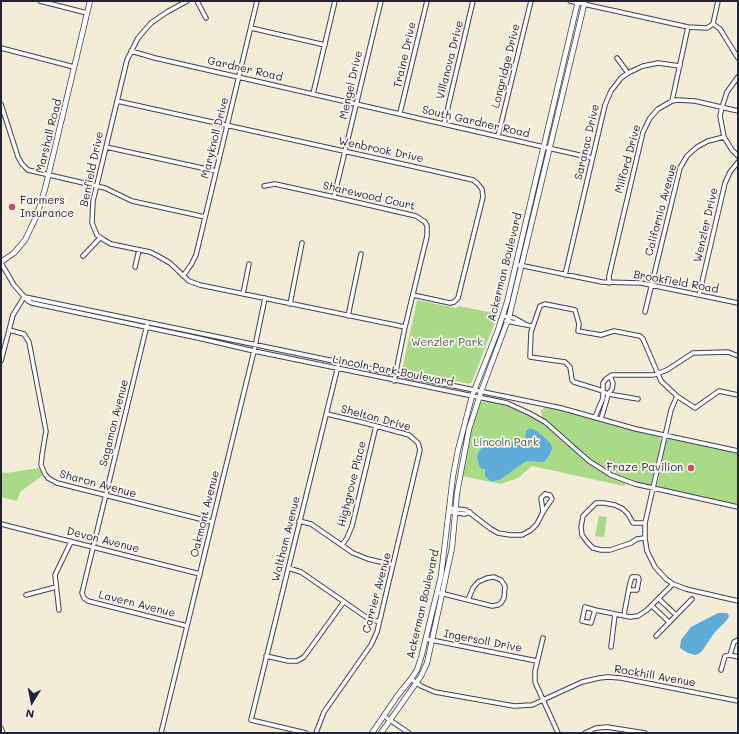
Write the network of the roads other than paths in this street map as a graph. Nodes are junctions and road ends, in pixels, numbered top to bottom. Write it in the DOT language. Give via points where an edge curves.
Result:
graph roads {
  1 [pos="40,1"];
  2 [pos="90,1"];
  3 [pos="187,1"];
  4 [pos="197,1"];
  5 [pos="257,1"];
  6 [pos="335,1"];
  7 [pos="381,1"];
  8 [pos="427,1"];
  9 [pos="473,1"];
  10 [pos="531,1"];
  11 [pos="570,1"];
  12 [pos="718,1"];
  13 [pos="578,2"];
  14 [pos="584,3"];
  15 [pos="87,13"];
  16 [pos="206,18"];
  17 [pos="713,24"];
  18 [pos="251,28"];
  19 [pos="688,28"];
  20 [pos="325,45"];
  21 [pos="1,48"];
  22 [pos="131,51"];
  23 [pos="617,58"];
  24 [pos="738,58"];
  25 [pos="680,66"];
  26 [pos="74,67"];
  27 [pos="628,73"];
  28 [pos="239,77"];
  29 [pos="738,77"];
  30 [pos="313,94"];
  31 [pos="116,101"];
  32 [pos="672,101"];
  33 [pos="356,103"];
  34 [pos="1,104"];
  35 [pos="722,107"];
  36 [pos="738,111"];
  37 [pos="400,114"];
  38 [pos="444,124"];
  39 [pos="227,126"];
  40 [pos="498,136"];
  41 [pos="724,137"];
  42 [pos="106,147"];
  43 [pos="544,147"];
  44 [pos="550,148"];
  45 [pos="345,151"];
  46 [pos="738,156"];
  47 [pos="592,158"];
  48 [pos="738,162"];
  49 [pos="216,171"];
  50 [pos="48,175"];
  51 [pos="96,186"];
  52 [pos="264,186"];
  53 [pos="334,197"];
  54 [pos="205,217"];
  55 [pos="100,238"];
  56 [pos="302,243"];
  57 [pos="139,250"];
  58 [pos="361,254"];
  59 [pos="83,256"];
  60 [pos="1,262"];
  61 [pos="249,264"];
  62 [pos="516,265"];
  63 [pos="522,266"];
  64 [pos="135,267"];
  65 [pos="565,275"];
  66 [pos="183,276"];
  67 [pos="609,283"];
  68 [pos="651,285"];
  69 [pos="243,294"];
  70 [pos="413,295"];
  71 [pos="699,295"];
  72 [pos="24,297"];
  73 [pos="265,298"];
  74 [pos="738,303"];
  75 [pos="290,304"];
  76 [pos="645,312"];
  77 [pos="348,316"];
  78 [pos="502,318"];
  79 [pos="508,320"];
  80 [pos="148,322"];
  81 [pos="532,326"];
  82 [pos="147,327"];
  83 [pos="406,327"];
  84 [pos="8,330"];
  85 [pos="256,345"];
  86 [pos="254,352"];
  87 [pos="738,356"];
  88 [pos="1,361"];
  89 [pos="339,362"];
  90 [pos="338,369"];
  91 [pos="396,374"];
  92 [pos="657,374"];
  93 [pos="610,376"];
  94 [pos="394,381"];
  95 [pos="474,390"];
  96 [pos="481,392"];
  97 [pos="603,392"];
  98 [pos="608,394"];
  99 [pos="738,395"];
  100 [pos="472,396"];
  101 [pos="677,396"];
  102 [pos="479,397"];
  103 [pos="638,400"];
  104 [pos="327,414"];
  105 [pos="595,417"];
  106 [pos="601,419"];
  107 [pos="376,426"];
  108 [pos="665,435"];
  109 [pos="418,442"];
  110 [pos="738,451"];
  111 [pos="653,489"];
  112 [pos="106,495"];
  113 [pos="738,507"];
  114 [pos="449,510"];
  115 [pos="456,511"];
  116 [pos="543,512"];
  117 [pos="300,521"];
  118 [pos="212,522"];
  119 [pos="645,523"];
  120 [pos="1,524"];
  121 [pos="645,538"];
  122 [pos="71,542"];
  123 [pos="342,545"];
  124 [pos="94,547"];
  125 [pos="394,564"];
  126 [pos="288,568"];
  127 [pos="200,574"];
  128 [pos="673,584"];
  129 [pos="56,587"];
  130 [pos="629,590"];
  131 [pos="437,592"];
  132 [pos="443,594"];
  133 [pos="26,595"];
  134 [pos="84,598"];
  135 [pos="659,599"];
  136 [pos="692,599"];
  137 [pos="468,600"];
  138 [pos="738,601"];
  139 [pos="343,602"];
  140 [pos="652,606"];
  141 [pos="59,610"];
  142 [pos="595,610"];
  143 [pos="615,614"];
  144 [pos="676,615"];
  145 [pos="624,616"];
  146 [pos="379,622"];
  147 [pos="669,622"];
  148 [pos="187,626"];
  149 [pos="656,636"];
  150 [pos="543,638"];
  151 [pos="426,639"];
  152 [pos="738,640"];
  153 [pos="432,641"];
  154 [pos="611,648"];
  155 [pos="730,655"];
  156 [pos="266,656"];
  157 [pos="738,657"];
  158 [pos="537,661"];
  159 [pos="721,670"];
  160 [pos="411,680"];
  161 [pos="416,683"];
  162 [pos="542,700"];
  163 [pos="738,701"];
  164 [pos="384,716"];
  165 [pos="390,720"];
  166 [pos="1,728"];
  167 [pos="3,733"];
  168 [pos="161,733"];
  169 [pos="306,733"];
  170 [pos="316,733"];
  171 [pos="372,733"];
  172 [pos="381,733"];
  173 [pos="409,733"];
  174 [pos="558,733"];
  175 [pos="585,733"];
  176 [pos="645,733"];
  1 -- 15 [label="street"];
  2 -- 15 [label="street, Marshall Road"];
  3 -- 22 [label="street, Benfield Drive" via="151,23"];
  4 -- 16 [label="street"];
  5 -- 18 [label="street, Maryknoll Drive"];
  6 -- 20 [label="street"];
  7 -- 33 [label="street, Mengel Drive"];
  8 -- 37 [label="street, Traine Drive"];
  9 -- 38 [label="street, Villanova Drive"];
  10 -- 40 [label="street, Longridge Drive"];
  11 -- 13 [label="street"];
  12 -- 17 [label="street"];
  13 -- 14 [label="street"];
  13 -- 43 [label="street, Ackerman Boulevard"];
  14 -- 19 [label="street"];
  14 -- 44 [label="street, Ackerman Boulevard"];
  15 -- 26 [label="street, Marshall Road"];
  17 -- 19 [label="street" via="707,28"];
  17 -- 24 [label="street" via="720,29"];
  18 -- 20 [label="street"];
  18 -- 28 [label="street, Maryknoll Drive"];
  19 -- 25 [label="street"];
  20 -- 30 [label="street"];
  21 -- 26 [label="street"];
  22 -- 28 [label="street, Gardner Road"];
  22 -- 31 [label="street, Benfield Drive"];
  23 -- 27 [label="street"];
  25 -- 27 [label="street, Saranac Drive" via="650,64"];
  25 -- 32 [label="street"];
  26 -- 50 [label="street, Marshall Road"];
  27 -- 47 [label="street, Saranac Drive" via="616,83 608,97"];
  28 -- 30 [label="street, Gardner Road"];
  28 -- 39 [label="street, Maryknoll Drive"];
  29 -- 35 [label="street" via="726,92"];
  30 -- 33 [label="street, Gardner Road"];
  31 -- 39 [label="street, Wenbrook Drive"];
  31 -- 42 [label="street, Benfield Drive"];
  32 -- 35 [label="street" via="694,101"];
  32 -- 67 [label="street, Milford Drive" via="654,113 644,130"];
  33 -- 37 [label="street, South Gardner Road"];
  33 -- 45 [label="street, Mengel Drive"];
  34 -- 50 [label="street" via="22,164 31,171"];
  35 -- 36 [label="street"];
  35 -- 41 [label="street" via="721,124"];
  37 -- 38 [label="street, South Gardner Road"];
  38 -- 40 [label="street, South Gardner Road"];
  39 -- 45 [label="street, Wenbrook Drive"];
  39 -- 49 [label="street, Maryknoll Drive"];
  40 -- 43 [label="street, South Gardner Road"];
  41 -- 46 [label="street"];
  41 -- 68 [label="street, California Avenue" via="697,147 687,156 680,168"];
  42 -- 49 [label="street"];
  42 -- 51 [label="street, Benfield Drive"];
  43 -- 44 [label="street, South Gardner Road"];
  43 -- 62 [label="street, Ackerman Boulevard"];
  44 -- 47 [label="street, South Gardner Road"];
  44 -- 63 [label="street, Ackerman Boulevard"];
  45 -- 53 [label="street, Mengel Drive"];
  45 -- 70 [label="street, Wenbrook Drive" via="473,180 482,189 483,197 458,298 450,303"];
  47 -- 65 [label="street, Saranac Drive"];
  48 -- 71 [label="street, Wenzler Drive" via="725,183"];
  49 -- 54 [label="street, Maryknoll Drive"];
  50 -- 51 [label="street"];
  50 -- 60 [label="street, Marshall Road" via="30,233 20,246"];
  51 -- 54 [label="street" via="111,190 132,201"];
  51 -- 55 [label="street, Benfield Drive" via="92,222"];
  52 -- 53 [label="street, Sharewood Court" via="275,184"];
  53 -- 70 [label="street, Sharewood Court" via="416,216 425,222 428,230"];
  54 -- 66 [label="street, Maryknoll Drive" via="196,255"];
  55 -- 57 [label="street" via="111,244"];
  55 -- 59 [label="street"];
  56 -- 75 [label="street"];
  57 -- 64 [label="street"];
  57 -- 66 [label="street" via="164,259"];
  58 -- 77 [label="street"];
  60 -- 72 [label="street, Lincoln Park Boulevard"];
  61 -- 69 [label="street"];
  62 -- 63 [label="street, Brookfield Road"];
  62 -- 78 [label="street, Ackerman Boulevard"];
  63 -- 65 [label="street, Brookfield Road"];
  63 -- 79 [label="street, Ackerman Boulevard"];
  65 -- 67 [label="street, Brookfield Road"];
  66 -- 69 [label="street" via="200,285"];
  67 -- 68 [label="street, Brookfield Road" via="633,282"];
  68 -- 71 [label="street, Brookfield Road"];
  68 -- 76 [label="street, California Avenue"];
  69 -- 73 [label="street"];
  70 -- 83 [label="street, Sharewood Court"];
  71 -- 74 [label="street, Brookfield Road"];
  72 -- 80 [label="street, Lincoln Park Boulevard"];
  72 -- 82 [label="street, Lincoln Park Boulevard" via="40,305"];
  72 -- 84 [label="street" via="13,315"];
  73 -- 75 [label="street"];
  73 -- 85 [label="street, Oakmont Avenue"];
  75 -- 77 [label="street"];
  77 -- 83 [label="street"];
  78 -- 79 [label="street"];
  78 -- 95 [label="street, Ackerman Boulevard"];
  79 -- 81 [label="street"];
  79 -- 96 [label="street, Ackerman Boulevard"];
  80 -- 82 [label="street, Sagamon Avenue"];
  80 -- 85 [label="street, Lincoln Park Boulevard"];
  81 -- 92 [label="street" via="542,305 575,310 578,331 601,335 614,331 642,337"];
  81 -- 97 [label="street" via="530,357 565,362 570,367 573,381"];
  82 -- 86 [label="street, Lincoln Park Boulevard"];
  82 -- 112 [label="street, Sagamon Avenue"];
  83 -- 91 [label="street, Sharewood Court"];
  84 -- 88 [label="street"];
  84 -- 112 [label="street, Sharon Avenue" via="24,334 30,342 46,431 41,460 45,474 57,483"];
  85 -- 86 [label="street, Oakmont Avenue"];
  85 -- 89 [label="street, Lincoln Park Boulevard"];
  86 -- 90 [label="street, Lincoln Park Boulevard"];
  86 -- 118 [label="street, Oakmont Avenue"];
  87 -- 92 [label="street" via="728,352 693,353"];
  89 -- 90 [label="street, Waltham Avenue"];
  89 -- 91 [label="street, Lincoln Park Boulevard"];
  90 -- 94 [label="street, Lincoln Park Boulevard"];
  90 -- 104 [label="street, Waltham Avenue"];
  91 -- 94 [label="street, Sharewood Court"];
  91 -- 95 [label="street, Lincoln Park Boulevard"];
  92 -- 93 [label="street"];
  92 -- 101 [label="street" via="663,384"];
  93 -- 97 [label="street" via="603,383"];
  93 -- 98 [label="street" via="613,383"];
  94 -- 100 [label="street, Lincoln Park Boulevard"];
  95 -- 96 [label="street, Lincoln Park Boulevard"];
  95 -- 100 [label="street, Ackerman Boulevard"];
  96 -- 102 [label="street, Ackerman Boulevard"];
  96 -- 105 [label="street, Lincoln Park Boulevard"];
  97 -- 98 [label="street"];
  97 -- 105 [label="street"];
  98 -- 103 [label="street"];
  98 -- 106 [label="street"];
  99 -- 101 [label="street" via="719,391 695,408"];
  100 -- 102 [label="street, Lincoln Park Boulevard"];
  100 -- 114 [label="street, Ackerman Boulevard" via="458,450"];
  101 -- 108 [label="street" via="671,408"];
  102 -- 111 [label="street, Lincoln Park Boulevard" via="507,403 529,413 554,430 599,469 622,480"];
  102 -- 115 [label="street, Ackerman Boulevard" via="465,447"];
  104 -- 107 [label="street, Shelton Drive"];
  104 -- 117 [label="street, Waltham Avenue"];
  105 -- 106 [label="street, Lincoln Park Boulevard"];
  106 -- 108 [label="street, Lincoln Park Boulevard"];
  107 -- 109 [label="street, Shelton Drive" via="409,435"];
  107 -- 123 [label="street, Highgrove Place" via="352,526"];
  108 -- 110 [label="street, Lincoln Park Boulevard"];
  108 -- 111 [label="street"];
  109 -- 125 [label="street, Carrier Avenue" via="420,453"];
  111 -- 113 [label="street, Lincoln Park Boulevard"];
  111 -- 119 [label="street"];
  112 -- 118 [label="street, Sharon Avenue"];
  112 -- 124 [label="street, Sagamon Avenue"];
  114 -- 115 [label="street"];
  114 -- 131 [label="street, Ackerman Boulevard"];
  115 -- 116 [label="street" via="465,514 470,512 491,529 504,535 516,536 526,534 534,528"];
  115 -- 132 [label="street, Ackerman Boulevard"];
  116 -- 116 [label="street" via="551,501 548,494 541,498"];
  117 -- 123 [label="street" via="311,524"];
  117 -- 126 [label="street, Waltham Avenue"];
  118 -- 127 [label="street, Oakmont Avenue"];
  119 -- 121 [label="street"];
  119 -- 121 [label="street" via="633,523 628,514 615,504 596,503 583,516 581,527 582,535 588,543 593,548 601,550 610,550 631,543 636,538"];
  120 -- 122 [label="street, Devon Avenue"];
  121 -- 128 [label="street" via="648,553 655,567"];
  122 -- 124 [label="street, Devon Avenue"];
  122 -- 129 [label="street" via="55,575"];
  123 -- 125 [label="street" via="360,556"];
  124 -- 127 [label="street, Devon Avenue"];
  124 -- 134 [label="street, Sagamon Avenue" via="82,593"];
  125 -- 146 [label="street, Carrier Avenue"];
  126 -- 139 [label="street" via="301,572"];
  126 -- 156 [label="street, Waltham Avenue"];
  127 -- 148 [label="street, Oakmont Avenue"];
  128 -- 135 [label="street"];
  128 -- 138 [label="street" via="686,590"];
  129 -- 133 [label="street"];
  129 -- 141 [label="street"];
  130 -- 145 [label="street"];
  131 -- 132 [label="street"];
  131 -- 151 [label="street, Ackerman Boulevard"];
  132 -- 137 [label="street"];
  132 -- 153 [label="street, Ackerman Boulevard"];
  134 -- 148 [label="street, Lavern Avenue"];
  135 -- 140 [label="street"];
  135 -- 144 [label="street"];
  136 -- 144 [label="street"];
  137 -- 137 [label="street" via="498,605 504,598 505,586 498,578 487,578 476,585"];
  139 -- 146 [label="street" via="366,618"];
  139 -- 156 [label="street" via="304,657 297,661 288,661"];
  140 -- 145 [label="street" via="638,616"];
  140 -- 147 [label="street"];
  142 -- 142 [label="street" via="585,607 582,621 591,623"];
  142 -- 143 [label="street"];
  143 -- 145 [label="street"];
  143 -- 154 [label="street"];
  144 -- 147 [label="street"];
  146 -- 170 [label="street, Carrier Avenue" via="371,645 324,712"];
  147 -- 149 [label="street"];
  148 -- 168 [label="street, Oakmont Avenue"];
  150 -- 158 [label="street"];
  151 -- 153 [label="street, Ingersoll Drive"];
  151 -- 160 [label="street, Ackerman Boulevard" via="417,670"];
  152 -- 155 [label="street" via="734,642"];
  153 -- 158 [label="street, Ingersoll Drive"];
  153 -- 161 [label="street, Ackerman Boulevard" via="425,669"];
  155 -- 157 [label="street"];
  155 -- 159 [label="street" via="725,656"];
  156 -- 169 [label="street, Waltham Avenue" via="251,720"];
  158 -- 162 [label="street" via="535,682"];
  160 -- 161 [label="street, Rockhill Avenue"];
  160 -- 164 [label="street, Ackerman Boulevard"];
  161 -- 162 [label="street, Rockhill Avenue" via="435,692 514,706 526,706"];
  161 -- 165 [label="street, Ackerman Boulevard"];
  162 -- 163 [label="street, Rockhill Avenue" via="582,682 608,677"];
  162 -- 174 [label="street"];
  164 -- 165 [label="street"];
  164 -- 171 [label="street, Ackerman Boulevard"];
  165 -- 172 [label="street, Ackerman Boulevard"];
  165 -- 173 [label="street"];
  166 -- 167 [label="street"];
  175 -- 176 [label="street" via="607,727"];
}
